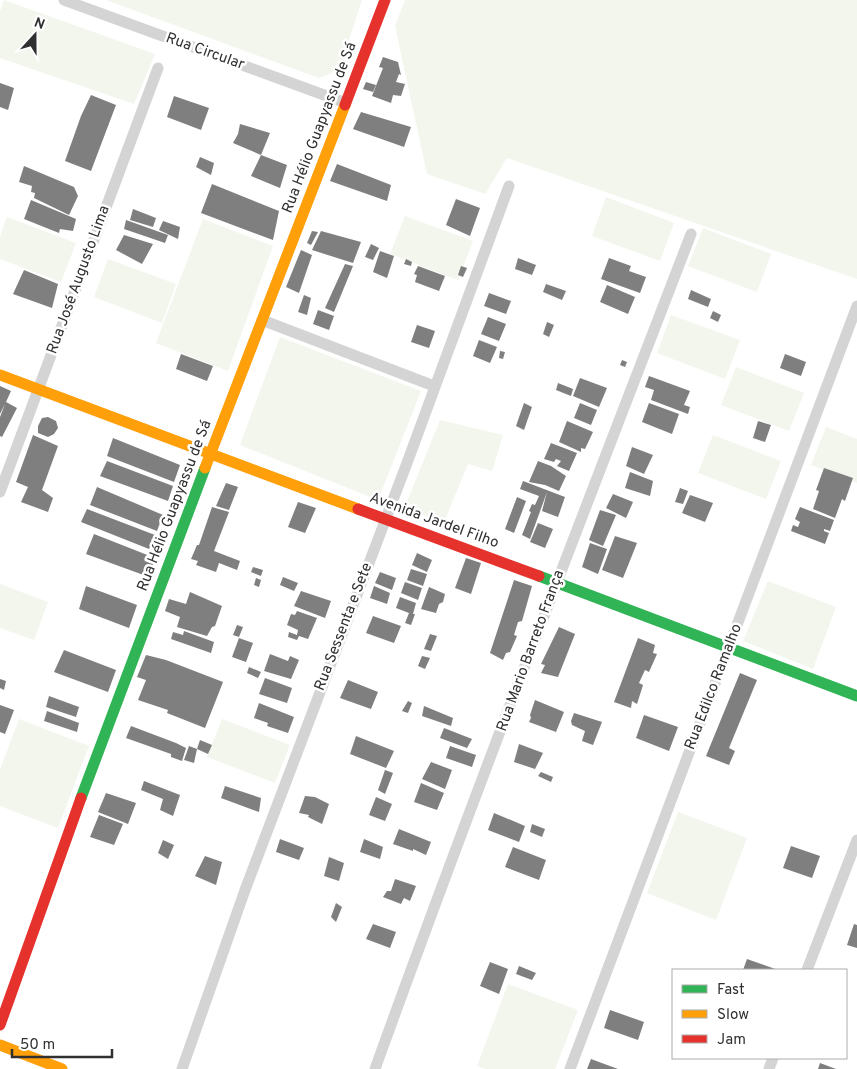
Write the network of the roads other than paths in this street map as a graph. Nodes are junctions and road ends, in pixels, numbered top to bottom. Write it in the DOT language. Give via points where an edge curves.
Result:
graph roads {
  1 [pos="64,0"];
  2 [pos="385,0"];
  3 [pos="158,68"];
  4 [pos="346,103"];
  5 [pos="509,186"];
  6 [pos="691,234"];
  7 [pos="857,306"];
  8 [pos="262,320"];
  9 [pos="0,375"];
  10 [pos="434,386"];
  11 [pos="38,390"];
  12 [pos="210,456"];
  13 [pos="0,492"];
  14 [pos="385,519"];
  15 [pos="557,582"];
  16 [pos="729,647"];
  17 [pos="857,696"];
  18 [pos="857,840"];
  19 [pos="807,969"];
  20 [pos="0,1025"];
  21 [pos="0,1045"];
  22 [pos="62,1069"];
  23 [pos="182,1069"];
  24 [pos="375,1069"];
  25 [pos="570,1069"];
  1 -- 4 [label="street, Rua Circular"];
  2 -- 4 [label="main road, Rua Hélio Guapyassu de Sá"];
  3 -- 11 [label="street, Rua José Augusto Lima"];
  4 -- 8 [label="main road, Rua Hélio Guapyassu de Sá"];
  5 -- 10 [label="street, Rua Sessenta e Sete"];
  6 -- 15 [label="street, Rua Mario Barreto França"];
  7 -- 16 [label="street, Rua Edilco Ramalho"];
  8 -- 10 [label="street"];
  8 -- 12 [label="main road, Rua Hélio Guapyassu de Sá"];
  9 -- 11 [label="main road, Avenida Jardel Filho"];
  10 -- 14 [label="street, Rua Sessenta e Sete"];
  11 -- 12 [label="main road, Avenida Jardel Filho"];
  11 -- 13 [label="street, Rua José Augusto Lima"];
  12 -- 14 [label="main road, Avenida Jardel Filho"];
  12 -- 20 [label="main road, Rua Hélio Guapyassu de Sá" via="75,814"];
  14 -- 15 [label="main road, Avenida Jardel Filho"];
  14 -- 23 [label="street, Rua Sessenta e Sete" via="245,890"];
  15 -- 16 [label="main road, Avenida Jardel Filho"];
  15 -- 24 [label="street, Rua Mario Barreto França"];
  16 -- 17 [label="main road, Avenida Jardel Filho"];
  16 -- 25 [label="street, Rua Edilco Ramalho"];
  18 -- 19 [label="street"];
  21 -- 22 [label="main road"];
}
